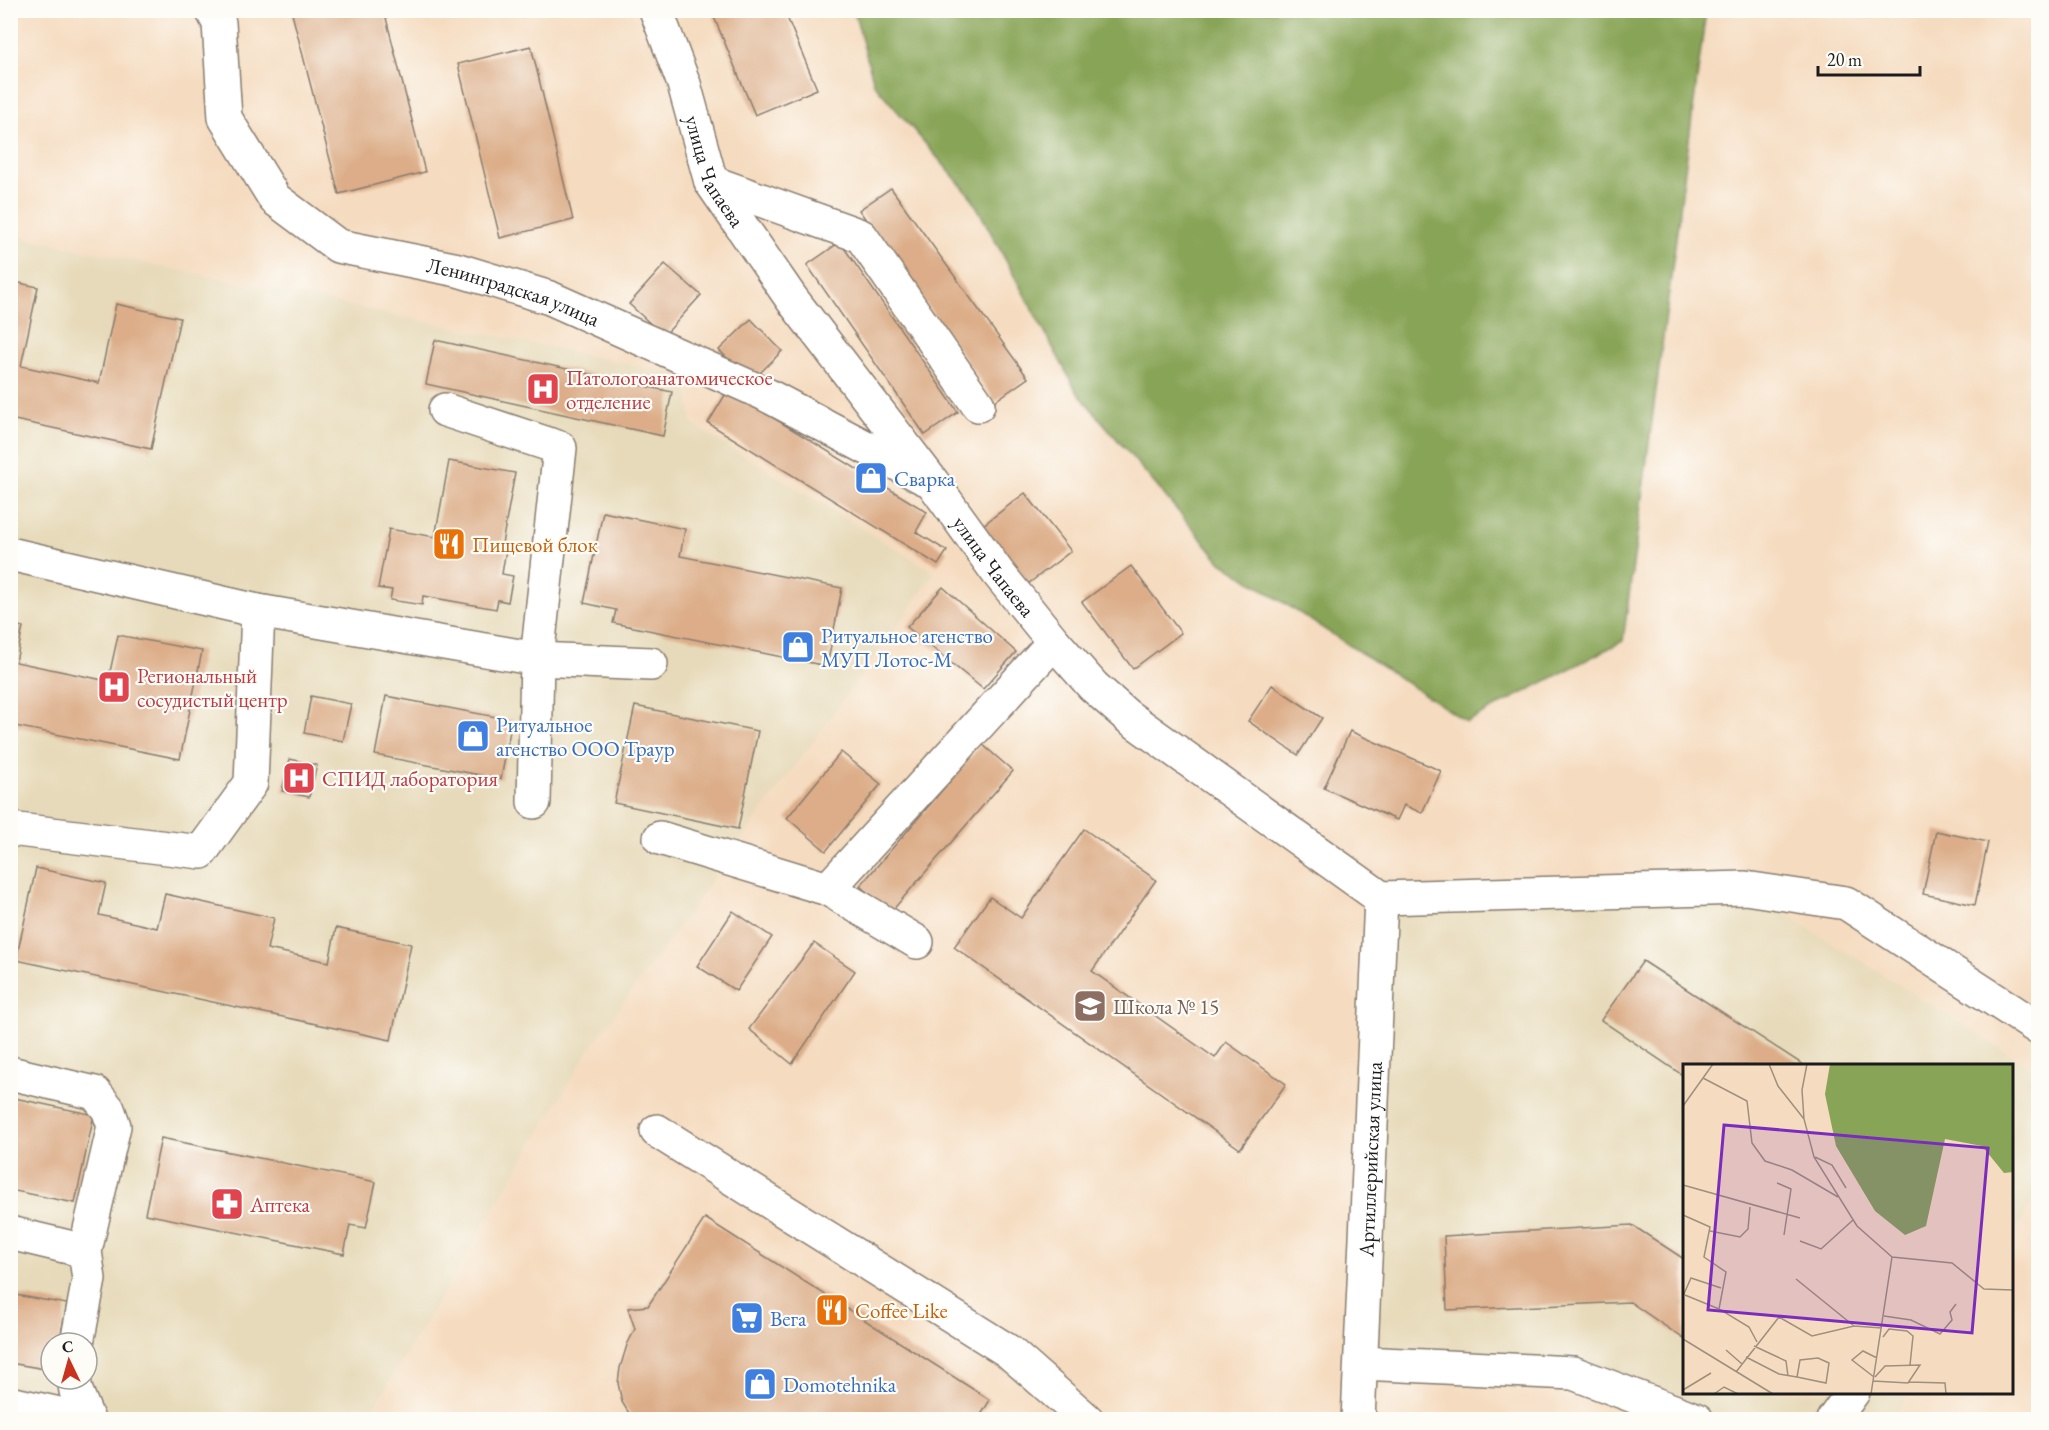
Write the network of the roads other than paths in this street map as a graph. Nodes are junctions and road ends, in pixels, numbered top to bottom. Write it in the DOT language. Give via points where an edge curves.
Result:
graph roads {
  1 [pos="212,10"];
  2 [pos="656,10"];
  3 [pos="711,182"];
  4 [pos="978,405"];
  5 [pos="445,410"];
  6 [pos="933,483"];
  7 [pos="10,554"];
  8 [pos="258,611"];
  9 [pos="1054,642"];
  10 [pos="537,659"];
  11 [pos="651,664"];
  12 [pos="534,802"];
  13 [pos="10,829"];
  14 [pos="660,838"];
  15 [pos="828,889"];
  16 [pos="1381,898"];
  17 [pos="917,942"];
  18 [pos="2038,1028"];
  19 [pos="10,1073"];
  20 [pos="657,1131"];
  21 [pos="10,1233"];
  22 [pos="85,1251"];
  23 [pos="78,1331"];
  24 [pos="1361,1363"];
  25 [pos="76,1391"];
  26 [pos="1852,1394"];
  27 [pos="10,1403"];
  28 [pos="87,1419"];
  29 [pos="1087,1419"];
  30 [pos="1358,1419"];
  31 [pos="1697,1419"];
  32 [pos="1833,1419"];
  1 -- 6 [label="street, Ленинградская улица" via="219,23 225,118 276,199 338,246 458,270 550,298 763,393"];
  2 -- 3 [label="street, улица Чапаева" via="684,84"];
  3 -- 4 [label="street" via="861,236"];
  3 -- 6 [label="street, улица Чапаева" via="791,298"];
  5 -- 10 [label="street" via="560,448"];
  6 -- 9 [label="street, улица Чапаева"];
  7 -- 8 [label="street"];
  8 -- 10 [label="street"];
  8 -- 13 [label="street" via="251,783 201,852"];
  9 -- 15 [label="street"];
  9 -- 16 [label="street, улица Чапаева" via="1126,716"];
  10 -- 11 [label="street"];
  10 -- 12 [label="street"];
  14 -- 15 [label="street"];
  15 -- 17 [label="street"];
  16 -- 18 [label="street" via="1745,888 1846,903"];
  16 -- 24 [label="street, Артиллерийская улица"];
  19 -- 22 [label="street" via="95,1093 108,1109 114,1126"];
  20 -- 29 [label="street" via="1008,1351"];
  21 -- 22 [label="street"];
  22 -- 23 [label="street" via="89,1279"];
  24 -- 30 [label="street, Артиллерийская улица"];
  24 -- 31 [label="street" via="1573,1373"];
  25 -- 28 [label="street"];
  26 -- 32 [label="street"];
  27 -- 28 [label="street"];
}
